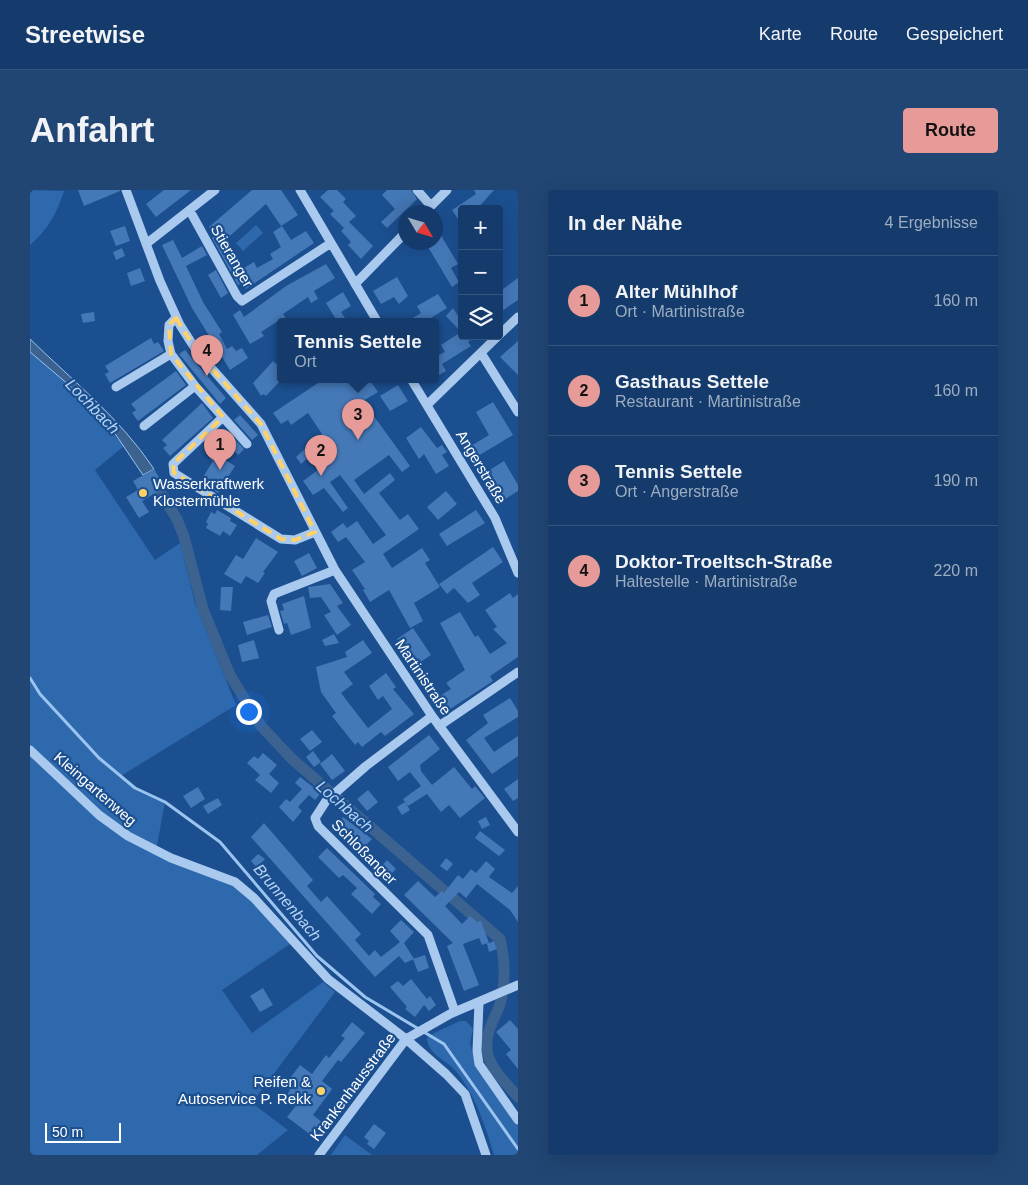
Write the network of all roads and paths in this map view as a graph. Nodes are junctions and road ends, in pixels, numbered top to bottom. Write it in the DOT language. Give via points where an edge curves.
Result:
graph roads {
  1 [pos="126,190"];
  2 [pos="215,190"];
  3 [pos="417,190"];
  4 [pos="446,190"];
  5 [pos="303,191"];
  6 [pos="426,205"];
  7 [pos="432,205"];
  8 [pos="190,211"];
  9 [pos="398,240"];
  10 [pos="331,243"];
  11 [pos="146,244"];
  12 [pos="355,284"];
  13 [pos="518,317"];
  14 [pos="176,318"];
  15 [pos="375,318"];
  16 [pos="503,332"];
  17 [pos="495,340"];
  18 [pos="481,353"];
  19 [pos="171,354"];
  20 [pos="415,383"];
  21 [pos="195,386"];
  22 [pos="116,387"];
  23 [pos="428,404"];
  24 [pos="518,412"];
  25 [pos="223,417"];
  26 [pos="144,426"];
  27 [pos="247,444"];
  28 [pos="315,532"];
  29 [pos="335,570"];
  30 [pos="518,573"];
  31 [pos="279,630"];
  32 [pos="518,672"];
  33 [pos="432,716"];
  34 [pos="439,726"];
  35 [pos="30,750"];
  36 [pos="518,832"];
  37 [pos="518,985"];
  38 [pos="480,1003"];
  39 [pos="453,1013"];
  40 [pos="406,1039"];
  41 [pos="518,1120"];
  42 [pos="319,1155"];
  43 [pos="486,1155"];
  1 -- 11 [label="street, Martinistraße"];
  2 -- 8 [label="street"];
  3 -- 6 [label="street"];
  4 -- 7 [label="street"];
  5 -- 10 [label="street"];
  8 -- 10 [label="street, Stieranger" via="242,301"];
  8 -- 11 [label="street"];
  9 -- 12 [label="street"];
  10 -- 12 [label="street"];
  11 -- 14 [label="street, Martinistraße"];
  12 -- 15 [label="street"];
  13 -- 16 [label="street"];
  14 -- 19 [label="street" via="169,325"];
  14 -- 28 [label="street, Martinistraße" via="198,353 261,424"];
  17 -- 18 [label="street"];
  18 -- 23 [label="street"];
  18 -- 24 [label="street"];
  19 -- 21 [label="street"];
  19 -- 22 [label="street"];
  20 -- 23 [label="street, Angerstraße"];
  21 -- 25 [label="street"];
  21 -- 26 [label="street"];
  23 -- 30 [label="street, Angerstraße" via="495,518"];
  25 -- 27 [label="street"];
  25 -- 28 [label="street" via="173,464 174,473 281,538 295,540"];
  28 -- 29 [label="street, Martinistraße"];
  29 -- 31 [label="street" via="274,594 271,601"];
  29 -- 33 [label="street, Martinistraße"];
  32 -- 34 [label="street"];
  33 -- 34 [label="street, Martinistraße"];
  33 -- 39 [label="street, Schloßanger" via="338,790 315,818 318,826 428,935"];
  34 -- 36 [label="street, Martinistraße"];
  35 -- 40 [label="street, Kleingartenweg" via="99,815 128,836 171,858 235,882 265,908 328,979"];
  37 -- 38 [label="street, Krankenhausstraße"];
  38 -- 39 [label="street, Krankenhausstraße"];
  38 -- 41 [label="street" via="479,1064"];
  39 -- 40 [label="street, Krankenhausstraße"];
  40 -- 42 [label="street, Krankenhausstraße"];
  40 -- 43 [label="street, Kleingartenweg" via="465,1094"];
}
